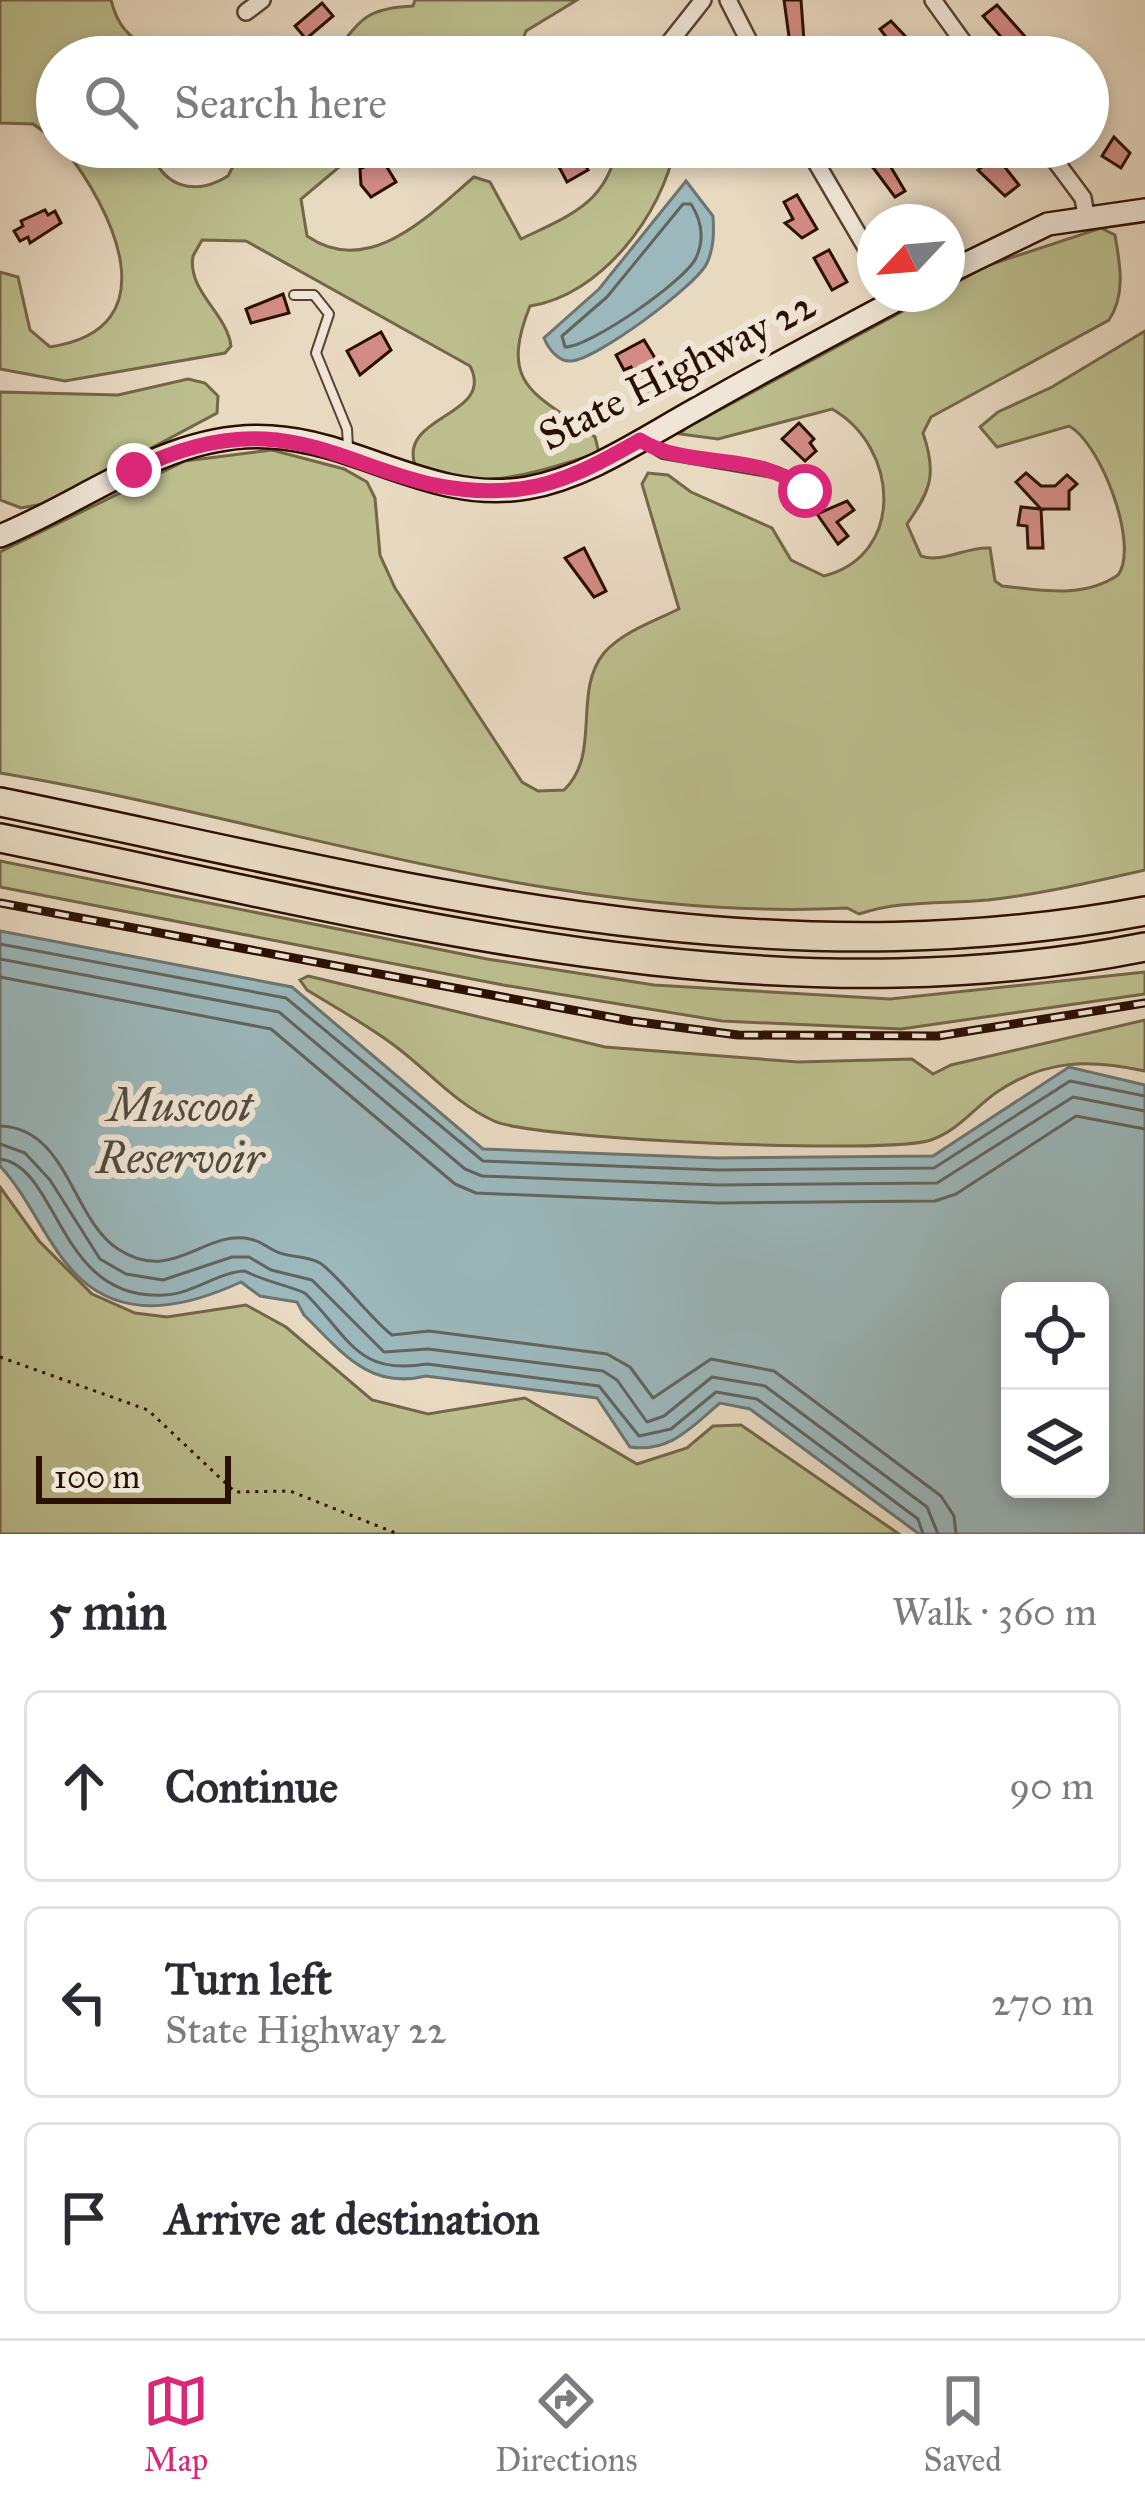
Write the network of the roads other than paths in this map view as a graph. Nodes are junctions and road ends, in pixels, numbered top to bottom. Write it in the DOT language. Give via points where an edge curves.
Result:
graph roads {
  1 [pos="262,0"];
  2 [pos="703,0"];
  3 [pos="728,0"];
  4 [pos="933,0"];
  5 [pos="246,11"];
  6 [pos="675,36"];
  7 [pos="747,36"];
  8 [pos="959,36"];
  9 [pos="819,168"];
  10 [pos="1061,168"];
  11 [pos="1145,210"];
  12 [pos="1086,215"];
  13 [pos="857,232"];
  14 [pos="965,265"];
  15 [pos="293,295"];
  16 [pos="871,312"];
  17 [pos="640,440"];
  18 [pos="348,454"];
  19 [pos="805,491"];
  20 [pos="3,529"];
  21 [pos="0,802"];
  22 [pos="0,838"];
  23 [pos="1145,910"];
  24 [pos="1145,947"];
  1 -- 5 [label="street"];
  2 -- 6 [label="street"];
  3 -- 7 [label="street"];
  4 -- 8 [label="street"];
  9 -- 13 [label="street"];
  10 -- 12 [label="street"];
  11 -- 12 [label="main road"];
  12 -- 14 [label="main road" via="1027,232"];
  15 -- 18 [label="lane" via="314,295 329,314 316,353"];
  16 -- 17 [label="main road, State Highway 22"];
  17 -- 18 [label="main road, State Highway 22" via="570,476 504,490 443,486"];
  17 -- 19 [label="lane" via="663,454 784,475"];
  18 -- 20 [label="main road, State Highway 22" via="272,436 203,443"];
  21 -- 23 [label="highway" via="488,902 699,934 911,938"];
  22 -- 24 [label="highway" via="553,950 697,969 914,974"];
}
